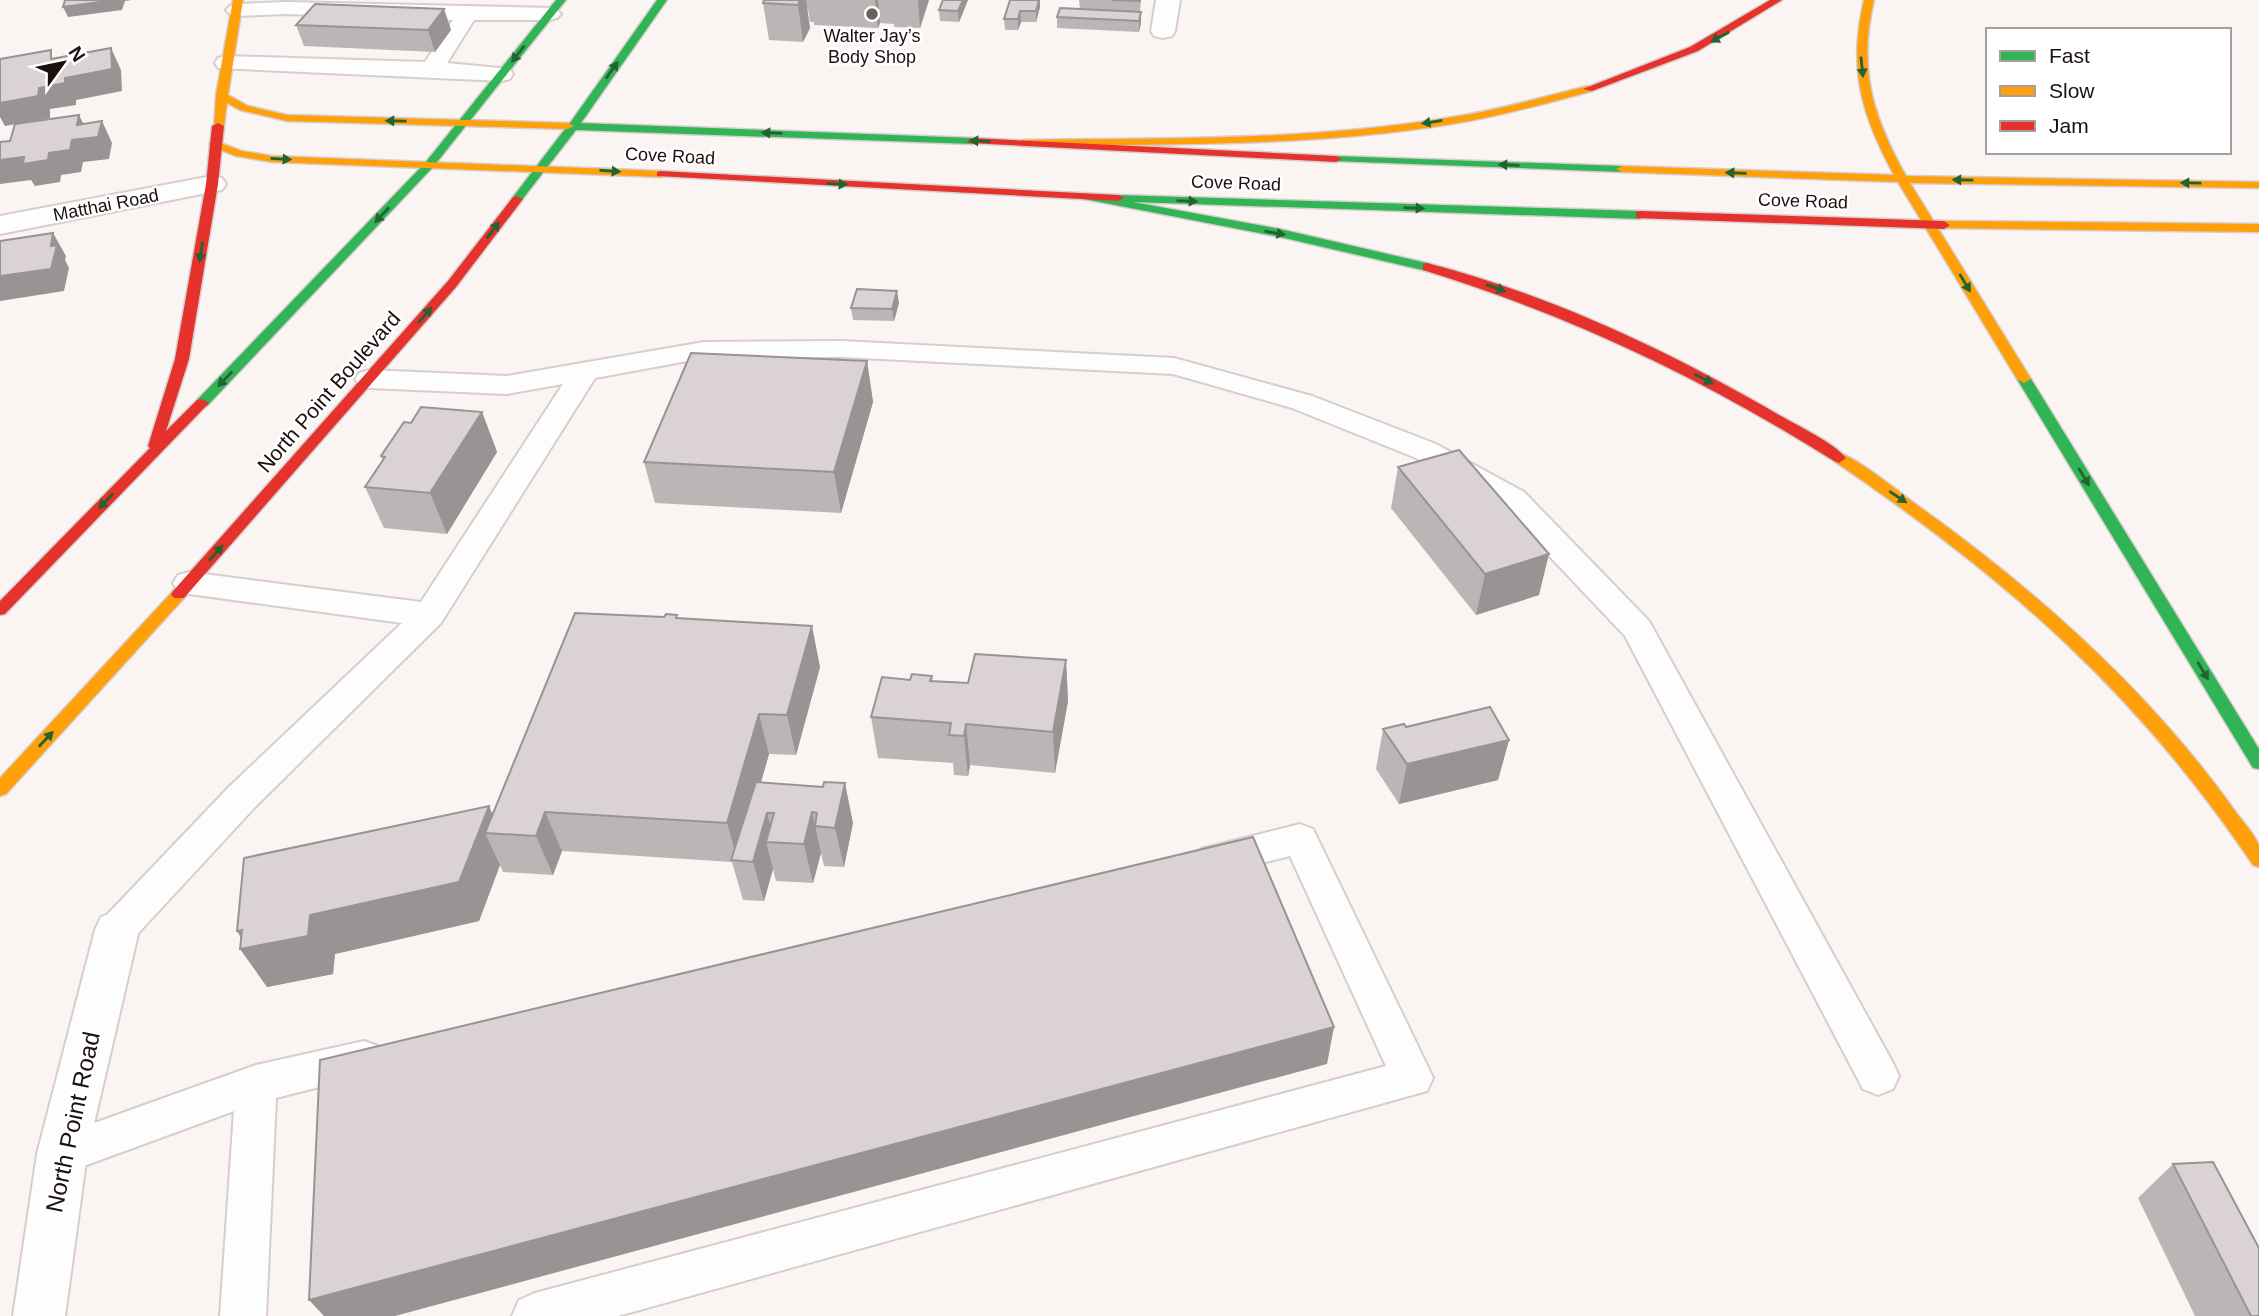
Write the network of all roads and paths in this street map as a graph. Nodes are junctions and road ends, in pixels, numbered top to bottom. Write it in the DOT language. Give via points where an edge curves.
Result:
graph roads {
  1 [pos="662,0"];
  2 [pos="1168,0"];
  3 [pos="1777,0"];
  4 [pos="1869,0"];
  5 [pos="238,5"];
  6 [pos="555,7"];
  7 [pos="286,8"];
  8 [pos="467,14"];
  9 [pos="1163,31"];
  10 [pos="226,63"];
  11 [pos="267,64"];
  12 [pos="432,69"];
  13 [pos="502,74"];
  14 [pos="221,95"];
  15 [pos="464,122"];
  16 [pos="573,126"];
  17 [pos="1023,143"];
  18 [pos="215,144"];
  19 [pos="429,165"];
  20 [pos="542,167"];
  21 [pos="1901,179"];
  22 [pos="212,184"];
  23 [pos="2259,185"];
  24 [pos="1088,197"];
  25 [pos="0,225"];
  26 [pos="1930,225"];
  27 [pos="2259,228"];
  28 [pos="584,373"];
  29 [pos="369,379"];
  30 [pos="153,451"];
  31 [pos="189,583"];
  32 [pos="0,610"];
  33 [pos="430,615"];
  34 [pos="2259,763"];
  35 [pos="0,789"];
  36 [pos="2259,860"];
  37 [pos="1178,868"];
  38 [pos="117,930"];
  39 [pos="405,1049"];
  40 [pos="1878,1076"];
  41 [pos="256,1084"];
  42 [pos="62,1154"];
  43 [pos="39,1316"];
  44 [pos="243,1316"];
  45 [pos="535,1316"];
  16 -- 1 [label="main road, North Point Boulevard, one-way"];
  2 -- 9 [label="street"];
  3 -- 17 [label="main road, one-way" via="1720,37 1664,63 1567,95 1490,113 1406,127 1298,136"];
  4 -- 21 [label="main road, one-way" via="1860,39 1862,74"];
  5 -- 7 [label="lane"];
  5 -- 10 [label="main road"];
  6 -- 8 [label="lane"];
  6 -- 13 [label="main road, one-way"];
  7 -- 8 [label="lane"];
  7 -- 11 [label="lane"];
  8 -- 12 [label="lane"];
  10 -- 11 [label="lane"];
  10 -- 14 [label="main road"];
  11 -- 12 [label="lane"];
  12 -- 13 [label="lane"];
  13 -- 15 [label="main road"];
  15 -- 14 [label="main road, Cove Road, one-way" via="287,118 244,108"];
  14 -- 18 [label="main road"];
  15 -- 16 [label="main road, Cove Road"];
  15 -- 19 [label="main road"];
  17 -- 16 [label="main road, Cove Road, one-way"];
  16 -- 20 [label="main road, North Point Boulevard"];
  21 -- 17 [label="main road, Cove Road, one-way" via="1216,155"];
  18 -- 19 [label="main road, Cove Road, one-way" via="272,159"];
  18 -- 22 [label="main road"];
  19 -- 20 [label="main road, Cove Road"];
  19 -- 30 [label="main road, one-way"];
  20 -- 24 [label="main road, Cove Road, one-way"];
  29 -- 20 [label="main road, North Point Boulevard, one-way" via="452,284"];
  23 -- 21 [label="main road, Cove Road, one-way"];
  21 -- 26 [label="main road"];
  22 -- 25 [label="street, Matthai Road"];
  22 -- 30 [label="main road, one-way" via="182,359"];
  24 -- 26 [label="main road, Cove Road, one-way"];
  24 -- 36 [label="main road, one-way" via="1361,250 1473,280 1628,341 1733,394 1826,448 1926,517 2018,590 2100,665 2186,759"];
  26 -- 27 [label="main road, Cove Road"];
  26 -- 34 [label="main road, one-way"];
  28 -- 29 [label="lane" via="507,385"];
  28 -- 33 [label="lane"];
  28 -- 40 [label="lane" via="704,350 842,349 1174,366 1302,402 1426,451 1513,499 1637,629"];
  31 -- 29 [label="main road, North Point Boulevard, one-way"];
  30 -- 32 [label="main road, one-way"];
  31 -- 33 [label="lane"];
  35 -- 31 [label="main road, North Point Boulevard, one-way"];
  33 -- 38 [label="lane" via="242,796"];
  37 -- 45 [label="lane" via="1300,839 1412,1078"];
  38 -- 42 [label="street, North Point Road"];
  39 -- 41 [label="lane"];
  41 -- 42 [label="lane"];
  41 -- 44 [label="lane"];
  42 -- 43 [label="street, North Point Road"];
}
